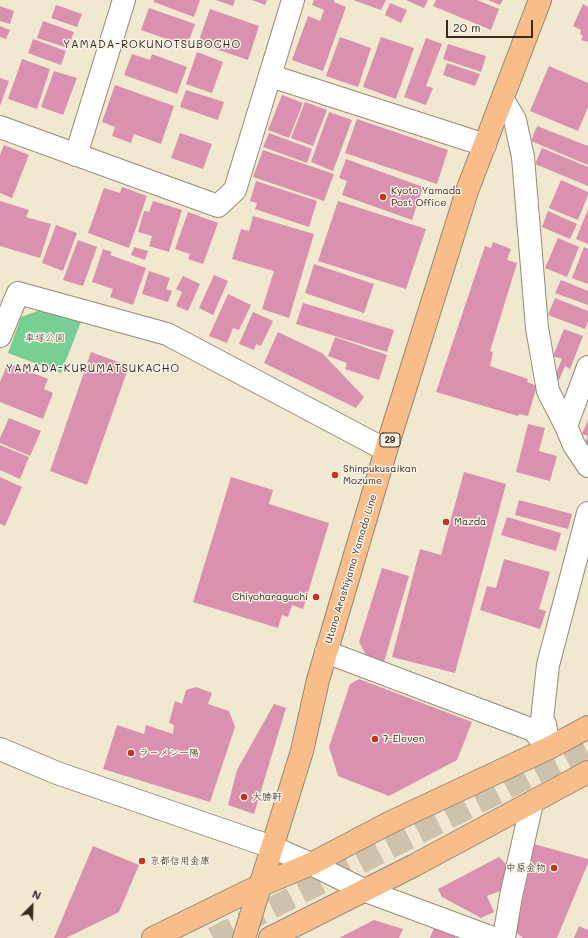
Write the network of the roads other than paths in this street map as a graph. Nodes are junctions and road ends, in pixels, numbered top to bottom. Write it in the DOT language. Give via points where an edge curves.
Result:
graph roads {
  1 [pos="124,0"];
  2 [pos="293,0"];
  3 [pos="540,0"];
  4 [pos="271,76"];
  5 [pos="503,100"];
  6 [pos="0,127"];
  7 [pos="485,145"];
  8 [pos="76,155"];
  9 [pos="0,336"];
  10 [pos="588,367"];
  11 [pos="566,426"];
  12 [pos="386,450"];
  13 [pos="588,466"];
  14 [pos="588,513"];
  15 [pos="326,652"];
  16 [pos="588,727"];
  17 [pos="549,748"];
  18 [pos="0,750"];
  19 [pos="588,772"];
  20 [pos="532,803"];
  21 [pos="272,848"];
  22 [pos="311,864"];
  23 [pos="259,886"];
  24 [pos="366,891"];
  25 [pos="153,938"];
  26 [pos="244,938"];
  27 [pos="270,938"];
  28 [pos="493,938"];
  29 [pos="504,938"];
  1 -- 8 [label="street"];
  2 -- 4 [label="street"];
  3 -- 5 [label="main road, Utano Arashiyama Yamada Line / 29"];
  4 -- 7 [label="street"];
  4 -- 8 [label="street" via="235,190 218,206"];
  5 -- 7 [label="main road, Utano Arashiyama Yamada Line / 29"];
  5 -- 11 [label="street" via="515,120 523,157 537,328 548,391"];
  6 -- 8 [label="street"];
  7 -- 12 [label="main road, Utano Arashiyama Yamada Line / 29" via="467,191"];
  9 -- 12 [label="street" via="18,293 167,334"];
  10 -- 11 [label="street"];
  11 -- 13 [label="street" via="574,445"];
  12 -- 15 [label="main road, Utano Arashiyama Yamada Line / 29"];
  14 -- 17 [label="street" via="548,665 542,720"];
  15 -- 17 [label="street" via="533,730"];
  15 -- 21 [label="main road, Utano Arashiyama Yamada Line / 29" via="302,751"];
  16 -- 17 [label="main road"];
  17 -- 22 [label="main road" via="391,822"];
  18 -- 21 [label="street" via="57,773"];
  19 -- 20 [label="main road"];
  20 -- 24 [label="main road"];
  20 -- 29 [label="street"];
  21 -- 22 [label="street"];
  21 -- 23 [label="main road, Utano Arashiyama Yamada Line / 29"];
  22 -- 23 [label="main road"];
  22 -- 24 [label="street"];
  23 -- 25 [label="main road"];
  23 -- 26 [label="main road, Utano Arashiyama Yamada Line / 29"];
  24 -- 27 [label="main road"];
  24 -- 28 [label="street"];
}
